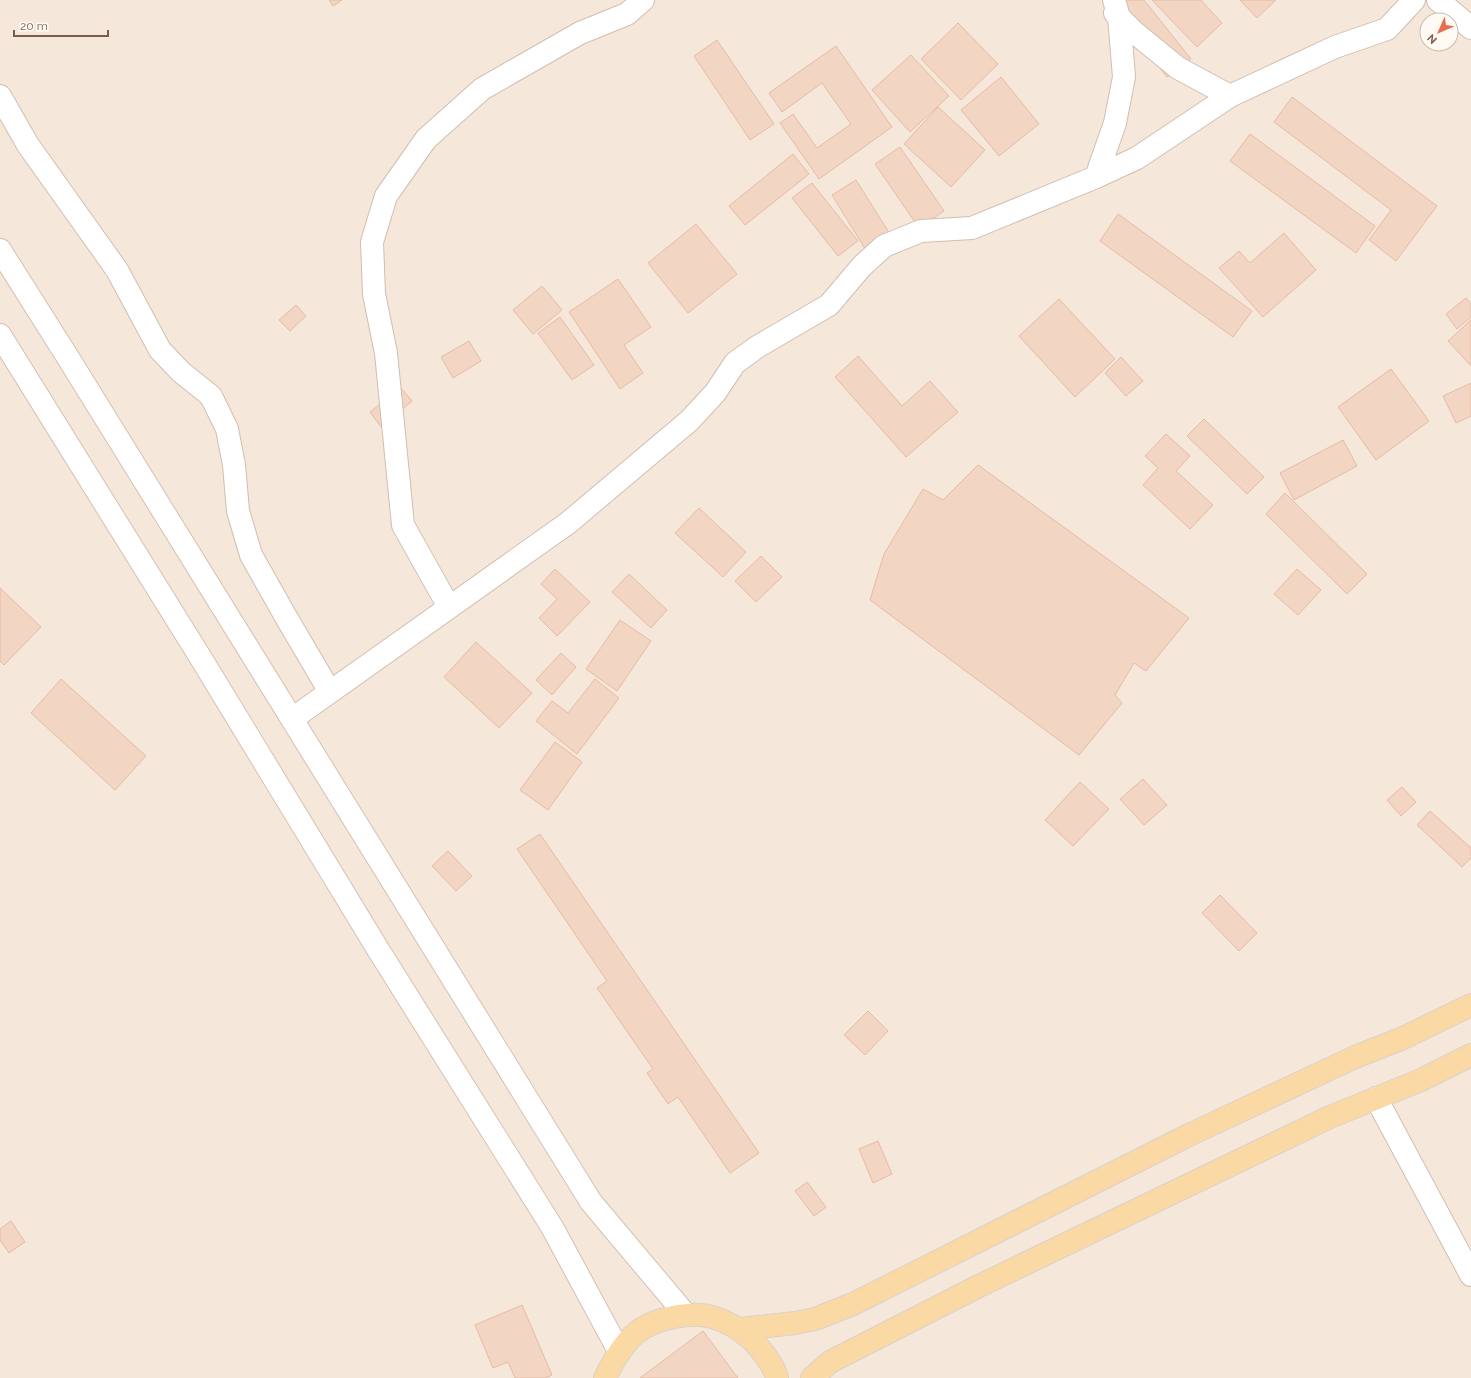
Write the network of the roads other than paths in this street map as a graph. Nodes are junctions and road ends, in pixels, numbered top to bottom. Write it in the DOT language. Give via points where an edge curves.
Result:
graph roads {
  1 [pos="643,0"];
  2 [pos="1102,0"];
  3 [pos="1414,0"];
  4 [pos="1438,0"];
  5 [pos="1116,8"];
  6 [pos="1471,28"];
  7 [pos="0,96"];
  8 [pos="1230,96"];
  9 [pos="1096,177"];
  10 [pos="0,250"];
  11 [pos="0,335"];
  12 [pos="449,607"];
  13 [pos="330,692"];
  14 [pos="292,719"];
  15 [pos="1471,1005"];
  16 [pos="1471,1055"];
  17 [pos="1376,1098"];
  18 [pos="1471,1275"];
  19 [pos="686,1314"];
  20 [pos="740,1329"];
  21 [pos="619,1351"];
  22 [pos="605,1378"];
  23 [pos="776,1378"];
  24 [pos="812,1378"];
  1 -- 12 [label="street" via="627,14 580,33 482,89 426,139 386,196 372,242 374,294 386,353 403,525"];
  2 -- 5 [label="street"];
  3 -- 8 [label="street" via="1387,29 1335,47"];
  4 -- 6 [label="street"];
  5 -- 8 [label="street" via="1134,32 1178,68"];
  5 -- 9 [label="street" via="1124,77 1115,123"];
  7 -- 13 [label="street" via="28,145 117,270 160,350 181,372 211,396 227,429 234,465 238,511 251,555"];
  8 -- 9 [label="street" via="1137,158"];
  9 -- 12 [label="street" via="972,228 921,231 884,246 862,266 828,306 757,347 735,363 714,393 689,421 568,523"];
  10 -- 14 [label="street"];
  11 -- 21 [label="street" via="552,1227"];
  12 -- 13 [label="street"];
  13 -- 14 [label="street"];
  14 -- 19 [label="street" via="591,1202"];
  15 -- 20 [label="main road" via="1189,1135 853,1304 815,1319"];
  16 -- 17 [label="main road" via="1421,1080"];
  17 -- 18 [label="street"];
  17 -- 24 [label="main road" via="1330,1117 979,1286 830,1362"];
  19 -- 20 [label="main road" via="714,1317"];
  19 -- 21 [label="main road" via="660,1320 637,1332"];
  20 -- 23 [label="main road" via="762,1349"];
  21 -- 22 [label="main road"];
}
